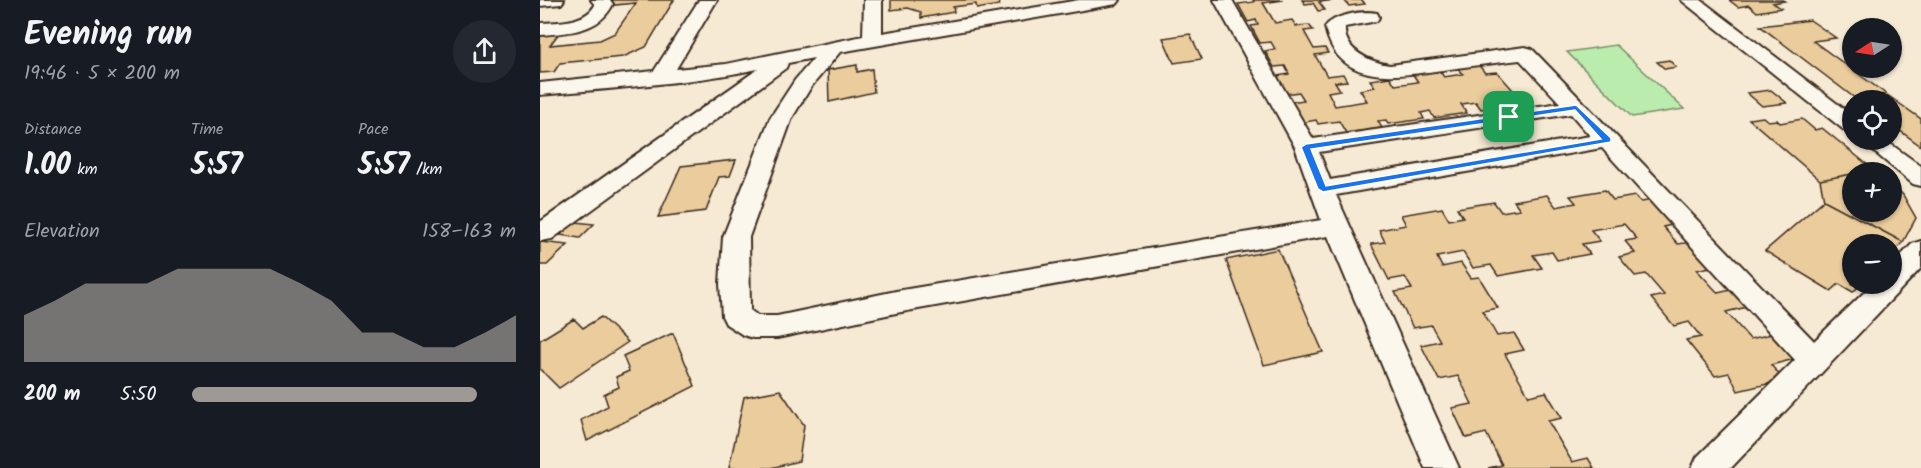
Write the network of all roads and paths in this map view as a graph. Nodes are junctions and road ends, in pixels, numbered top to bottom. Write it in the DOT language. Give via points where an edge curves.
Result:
graph roads {
  1 [pos="555,0"];
  2 [pos="600,0"];
  3 [pos="708,0"];
  4 [pos="873,0"];
  5 [pos="1040,0"];
  6 [pos="1111,0"];
  7 [pos="1223,0"];
  8 [pos="1690,0"];
  9 [pos="540,1"];
  10 [pos="1370,17"];
  11 [pos="540,29"];
  12 [pos="872,33"];
  13 [pos="833,48"];
  14 [pos="786,59"];
  15 [pos="665,71"];
  16 [pos="540,78"];
  17 [pos="540,88"];
  18 [pos="1576,107"];
  19 [pos="1842,117"];
  20 [pos="1608,140"];
  21 [pos="1306,147"];
  22 [pos="1884,150"];
  23 [pos="1921,178"];
  24 [pos="1323,189"];
  25 [pos="1336,226"];
  26 [pos="543,233"];
  27 [pos="1921,251"];
  28 [pos="1902,270"];
  29 [pos="1878,294"];
  30 [pos="1814,360"];
  31 [pos="1442,468"];
  32 [pos="1709,468"];
  1 -- 9 [label="street"];
  2 -- 11 [label="street" via="603,9 592,18 572,26"];
  3 -- 15 [label="street"];
  4 -- 12 [label="street"];
  5 -- 12 [label="street"];
  6 -- 12 [label="street"];
  7 -- 21 [label="street"];
  8 -- 19 [label="street"];
  10 -- 18 [label="street" via="1334,27 1347,54 1358,63 1390,71 1526,53"];
  12 -- 13 [label="street"];
  12 -- 15 [label="street"];
  13 -- 14 [label="street"];
  13 -- 25 [label="street" via="801,84 781,118 736,237 736,316 753,327 777,327 896,302"];
  14 -- 15 [label="street" via="726,70"];
  14 -- 26 [label="street"];
  15 -- 16 [label="street"];
  15 -- 17 [label="street"];
  18 -- 20 [label="street"];
  18 -- 21 [label="street"];
  20 -- 24 [label="street"];
  20 -- 30 [label="street"];
  21 -- 24 [label="street"];
  22 -- 23 [label="street"];
  24 -- 25 [label="street"];
  25 -- 31 [label="street"];
  27 -- 28 [label="street"];
  29 -- 30 [label="street"];
  30 -- 32 [label="street"];
}
